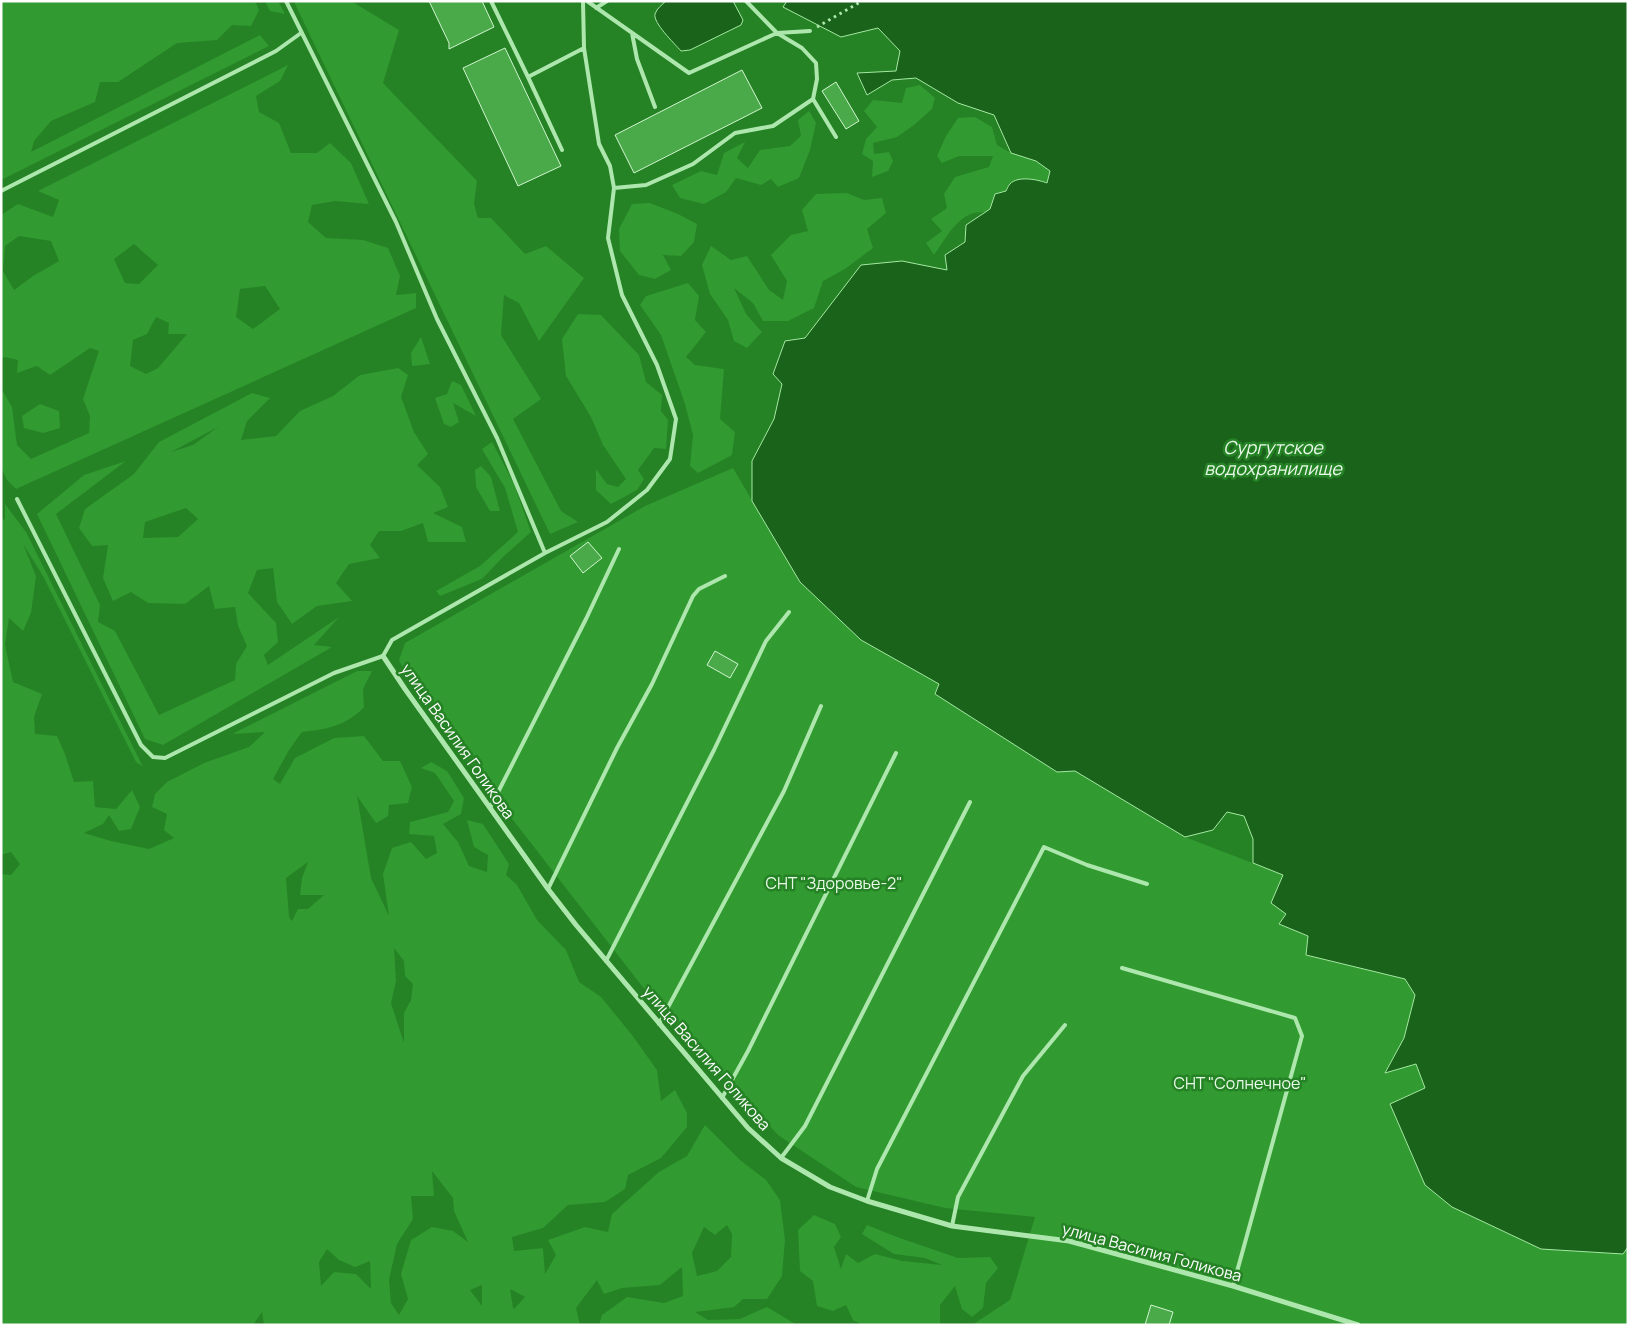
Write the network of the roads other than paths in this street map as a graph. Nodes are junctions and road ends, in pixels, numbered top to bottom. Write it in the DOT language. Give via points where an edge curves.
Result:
graph roads {
  1 [pos="286,1"];
  2 [pos="491,1"];
  3 [pos="583,1"];
  4 [pos="587,1"];
  5 [pos="607,1"];
  6 [pos="746,1"];
  7 [pos="596,8"];
  8 [pos="810,31"];
  9 [pos="301,33"];
  10 [pos="632,33"];
  11 [pos="777,33"];
  12 [pos="584,48"];
  13 [pos="528,77"];
  14 [pos="813,99"];
  15 [pos="655,107"];
  16 [pos="836,137"];
  17 [pos="562,150"];
  18 [pos="614,188"];
  19 [pos="1,191"];
  20 [pos="17,499"];
  21 [pos="619,549"];
  22 [pos="545,553"];
  23 [pos="725,576"];
  24 [pos="790,612"];
  25 [pos="383,656"];
  26 [pos="821,706"];
  27 [pos="896,753"];
  28 [pos="970,802"];
  29 [pos="490,808"];
  30 [pos="1147,884"];
  31 [pos="548,889"];
  32 [pos="606,961"];
  33 [pos="1122,968"];
  34 [pos="660,1024"];
  35 [pos="1065,1025"];
  36 [pos="722,1098"];
  37 [pos="781,1158"];
  38 [pos="867,1201"];
  39 [pos="952,1226"];
  40 [pos="1234,1286"];
  41 [pos="1357,1325"];
  1 -- 9 [label="lane"];
  2 -- 13 [label="lane"];
  3 -- 12 [label="lane"];
  4 -- 7 [label="lane"];
  5 -- 7 [label="lane"];
  6 -- 11 [label="lane"];
  7 -- 10 [label="lane"];
  8 -- 11 [label="lane"];
  9 -- 19 [label="lane" via="276,51"];
  9 -- 22 [label="lane" via="396,222 437,319 497,438"];
  10 -- 11 [label="lane" via="689,73"];
  10 -- 15 [label="lane" via="637,59"];
  11 -- 14 [label="lane" via="802,48 816,63"];
  12 -- 13 [label="lane"];
  12 -- 18 [label="lane" via="600,144 610,166"];
  13 -- 17 [label="lane"];
  14 -- 16 [label="lane"];
  14 -- 18 [label="lane" via="773,126 735,133 692,164 646,185"];
  18 -- 22 [label="lane" via="608,238 622,295 657,365 676,419 670,459 647,490 607,522"];
  20 -- 25 [label="lane" via="140,745 153,757 165,758 334,673"];
  21 -- 29 [label="lane"];
  22 -- 25 [label="lane" via="392,640"];
  23 -- 31 [label="lane" via="699,589 693,596"];
  24 -- 32 [label="lane" via="766,642"];
  25 -- 29 [label="street, улица Василия Голикова"];
  26 -- 34 [label="lane" via="784,791"];
  27 -- 36 [label="lane"];
  28 -- 37 [label="lane" via="805,1126"];
  29 -- 31 [label="street, улица Василия Голикова"];
  30 -- 38 [label="lane" via="1044,847 877,1169"];
  31 -- 32 [label="street, улица Василия Голикова"];
  32 -- 34 [label="street, улица Василия Голикова"];
  33 -- 40 [label="lane" via="1295,1018 1302,1036"];
  34 -- 36 [label="street, улица Василия Голикова"];
  35 -- 39 [label="lane" via="1023,1076 958,1197"];
  36 -- 37 [label="street, улица Василия Голикова"];
  37 -- 38 [label="street, улица Василия Голикова" via="830,1187"];
  38 -- 39 [label="street, улица Василия Голикова"];
  39 -- 40 [label="street, улица Василия Голикова" via="1069,1241"];
  40 -- 41 [label="street, улица Василия Голикова"];
}
